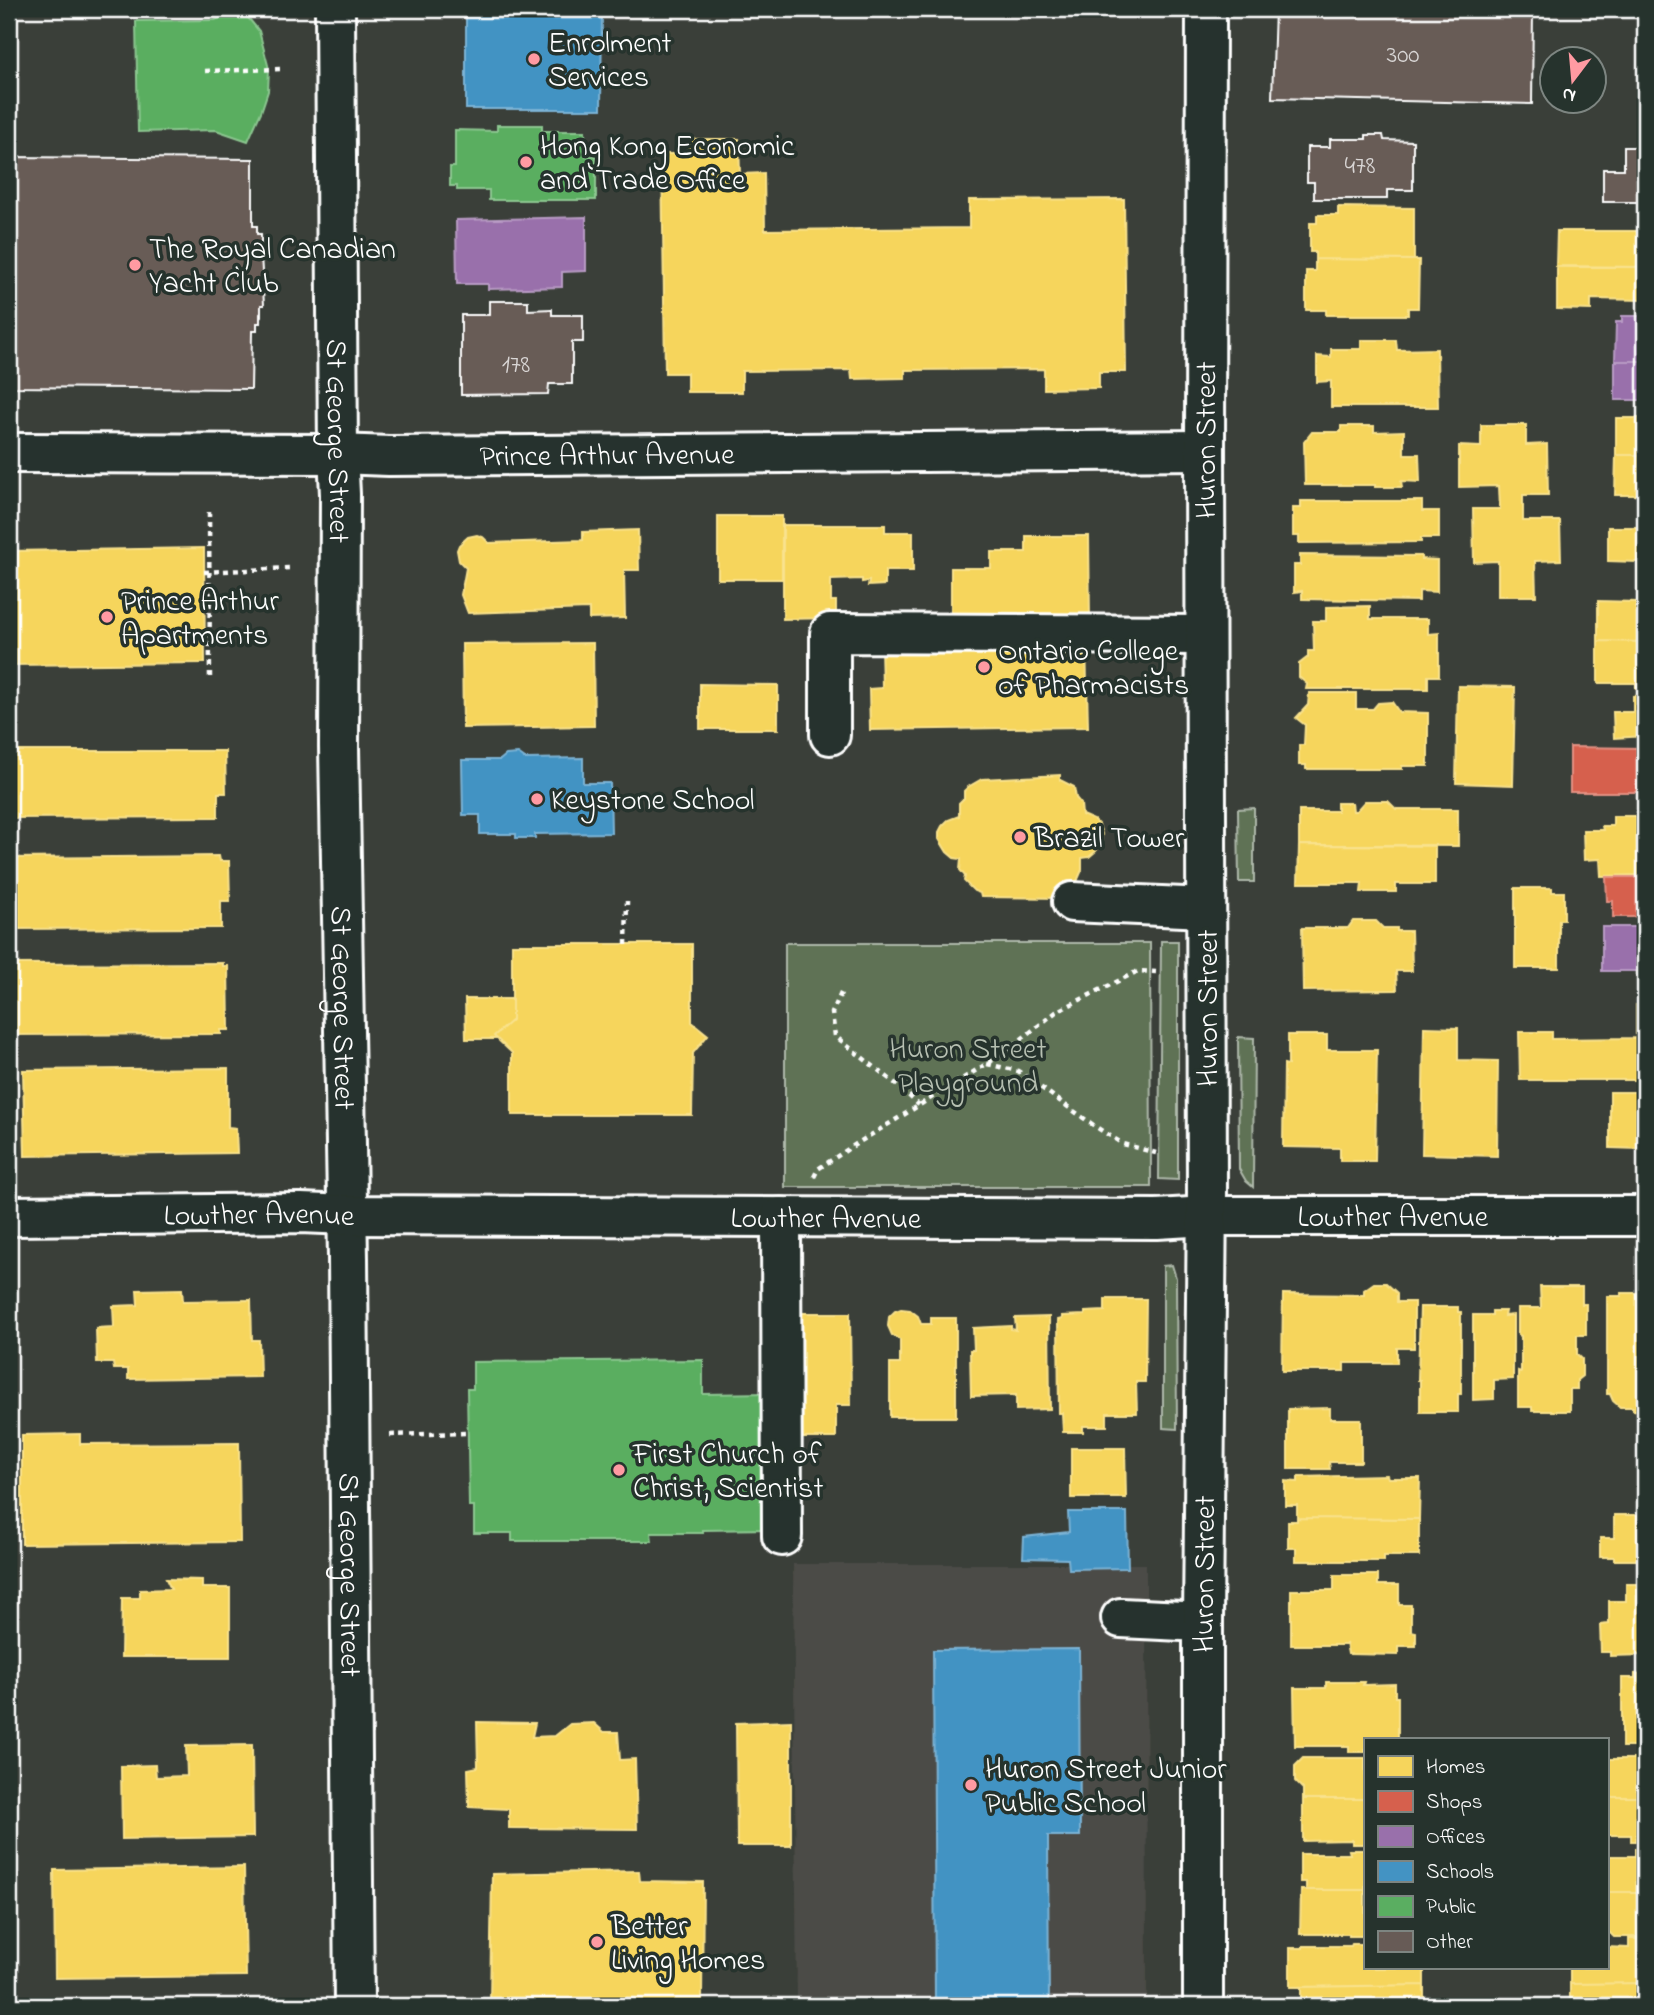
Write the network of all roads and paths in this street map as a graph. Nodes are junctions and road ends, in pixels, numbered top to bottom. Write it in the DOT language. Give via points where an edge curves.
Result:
graph roads {
  1 [pos="335,9"];
  2 [pos="1206,9"];
  3 [pos="284,69"];
  4 [pos="205,71"];
  5 [pos="1205,450"];
  6 [pos="9,453"];
  7 [pos="338,454"];
  8 [pos="209,512"];
  9 [pos="290,568"];
  10 [pos="207,572"];
  11 [pos="1205,635"];
  12 [pos="210,682"];
  13 [pos="830,735"];
  14 [pos="626,901"];
  15 [pos="1072,902"];
  16 [pos="1206,908"];
  17 [pos="626,945"];
  18 [pos="1156,972"];
  19 [pos="841,993"];
  20 [pos="987,1063"];
  21 [pos="919,1105"];
  22 [pos="1156,1153"];
  23 [pos="811,1181"];
  24 [pos="348,1215"];
  25 [pos="9,1216"];
  26 [pos="1207,1216"];
  27 [pos="1645,1216"];
  28 [pos="781,1217"];
  29 [pos="468,1433"];
  30 [pos="390,1435"];
  31 [pos="782,1536"];
  32 [pos="1121,1618"];
  33 [pos="1203,1622"];
  34 [pos="354,2006"];
  35 [pos="1203,2006"];
  1 -- 7 [label="street, St George Street"];
  2 -- 5 [label="street, Huron Street"];
  3 -- 4 [label="path"];
  5 -- 7 [label="street, Prince Arthur Avenue"];
  5 -- 11 [label="street, Huron Street"];
  6 -- 7 [label="street, Prince Arthur Avenue"];
  7 -- 24 [label="street, St George Street"];
  8 -- 10 [label="path"];
  9 -- 10 [label="path"];
  10 -- 12 [label="path"];
  11 -- 13 [label="street" via="830,633"];
  11 -- 16 [label="street, Huron Street"];
  14 -- 17 [label="path"];
  15 -- 16 [label="street"];
  16 -- 26 [label="street, Huron Street"];
  18 -- 20 [label="path" via="1138,971 1056,1012"];
  19 -- 21 [label="path" via="832,1013 835,1036"];
  20 -- 21 [label="path"];
  20 -- 22 [label="path" via="1018,1071 1124,1144"];
  21 -- 23 [label="path" via="818,1169"];
  24 -- 25 [label="street, Lowther Avenue"];
  24 -- 28 [label="street, Lowther Avenue"];
  24 -- 34 [label="street, St George Street"];
  26 -- 27 [label="street, Lowther Avenue"];
  26 -- 28 [label="street, Lowther Avenue"];
  26 -- 33 [label="street, Huron Street"];
  28 -- 31 [label="street"];
  29 -- 30 [label="path"];
  32 -- 33 [label="street"];
  33 -- 35 [label="street, Huron Street"];
}
